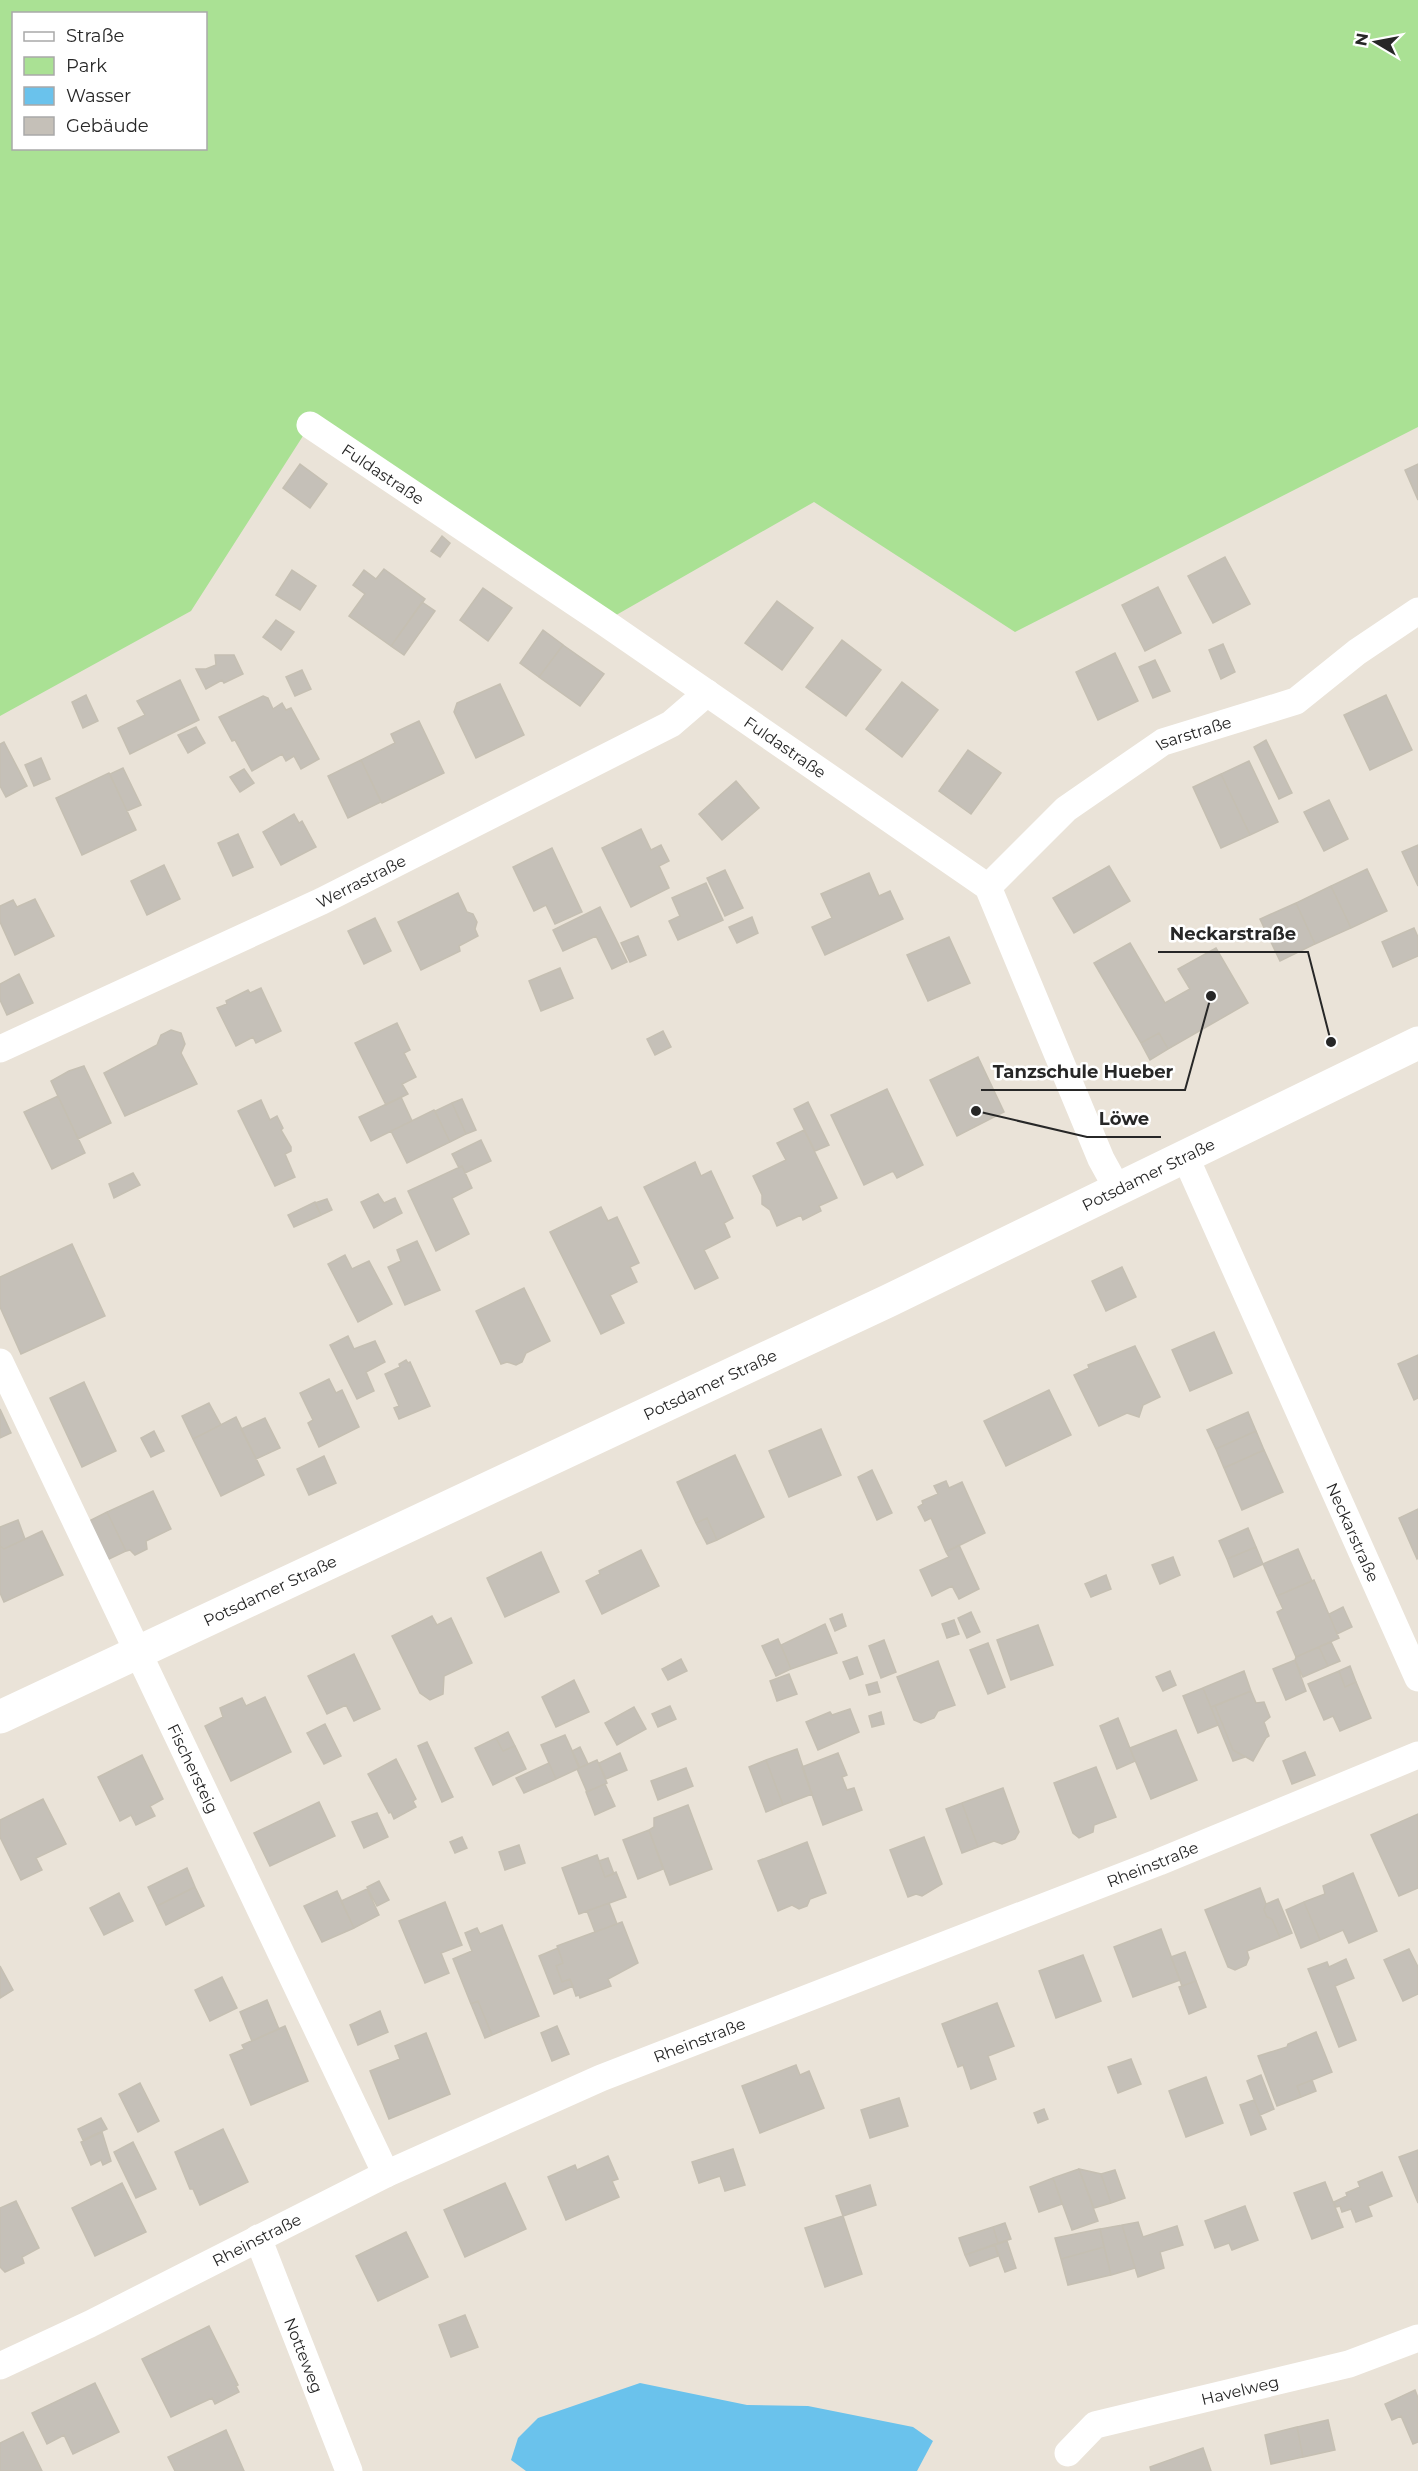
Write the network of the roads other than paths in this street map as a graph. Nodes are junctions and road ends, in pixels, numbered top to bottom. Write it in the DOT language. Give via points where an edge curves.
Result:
graph roads {
  1 [pos="310,425"];
  2 [pos="1418,611"];
  3 [pos="707,693"];
  4 [pos="988,887"];
  5 [pos="1418,1043"];
  6 [pos="0,1049"];
  7 [pos="1185,1156"];
  8 [pos="1118,1190"];
  9 [pos="0,1362"];
  10 [pos="139,1651"];
  11 [pos="1418,1678"];
  12 [pos="0,1717"];
  13 [pos="1418,1755"];
  14 [pos="386,2174"];
  15 [pos="258,2238"];
  16 [pos="1418,2338"];
  17 [pos="0,2366"];
  18 [pos="1068,2453"];
  19 [pos="349,2470"];
  1 -- 3 [label="street, Fuldastraße"];
  2 -- 4 [label="street, Isarstraße" via="1296,700 1163,742 1066,809"];
  3 -- 4 [label="street, Fuldastraße"];
  3 -- 6 [label="street, Werrastraße" via="671,724 322,901"];
  4 -- 8 [label="street" via="1096,1147"];
  5 -- 7 [label="main road, Potsdamer Straße"];
  7 -- 8 [label="main road, Potsdamer Straße"];
  7 -- 11 [label="street, Neckarstraße"];
  8 -- 10 [label="main road, Potsdamer Straße"];
  9 -- 10 [label="street, Fischersteig"];
  10 -- 12 [label="main road, Potsdamer Straße"];
  10 -- 14 [label="street, Fischersteig"];
  13 -- 14 [label="street, Rheinstraße" via="1159,1862 601,2078"];
  14 -- 15 [label="street, Rheinstraße"];
  15 -- 17 [label="street, Rheinstraße"];
  15 -- 19 [label="street, Notteweg"];
  16 -- 18 [label="street, Havelweg" via="1349,2364 1095,2425"];
}
